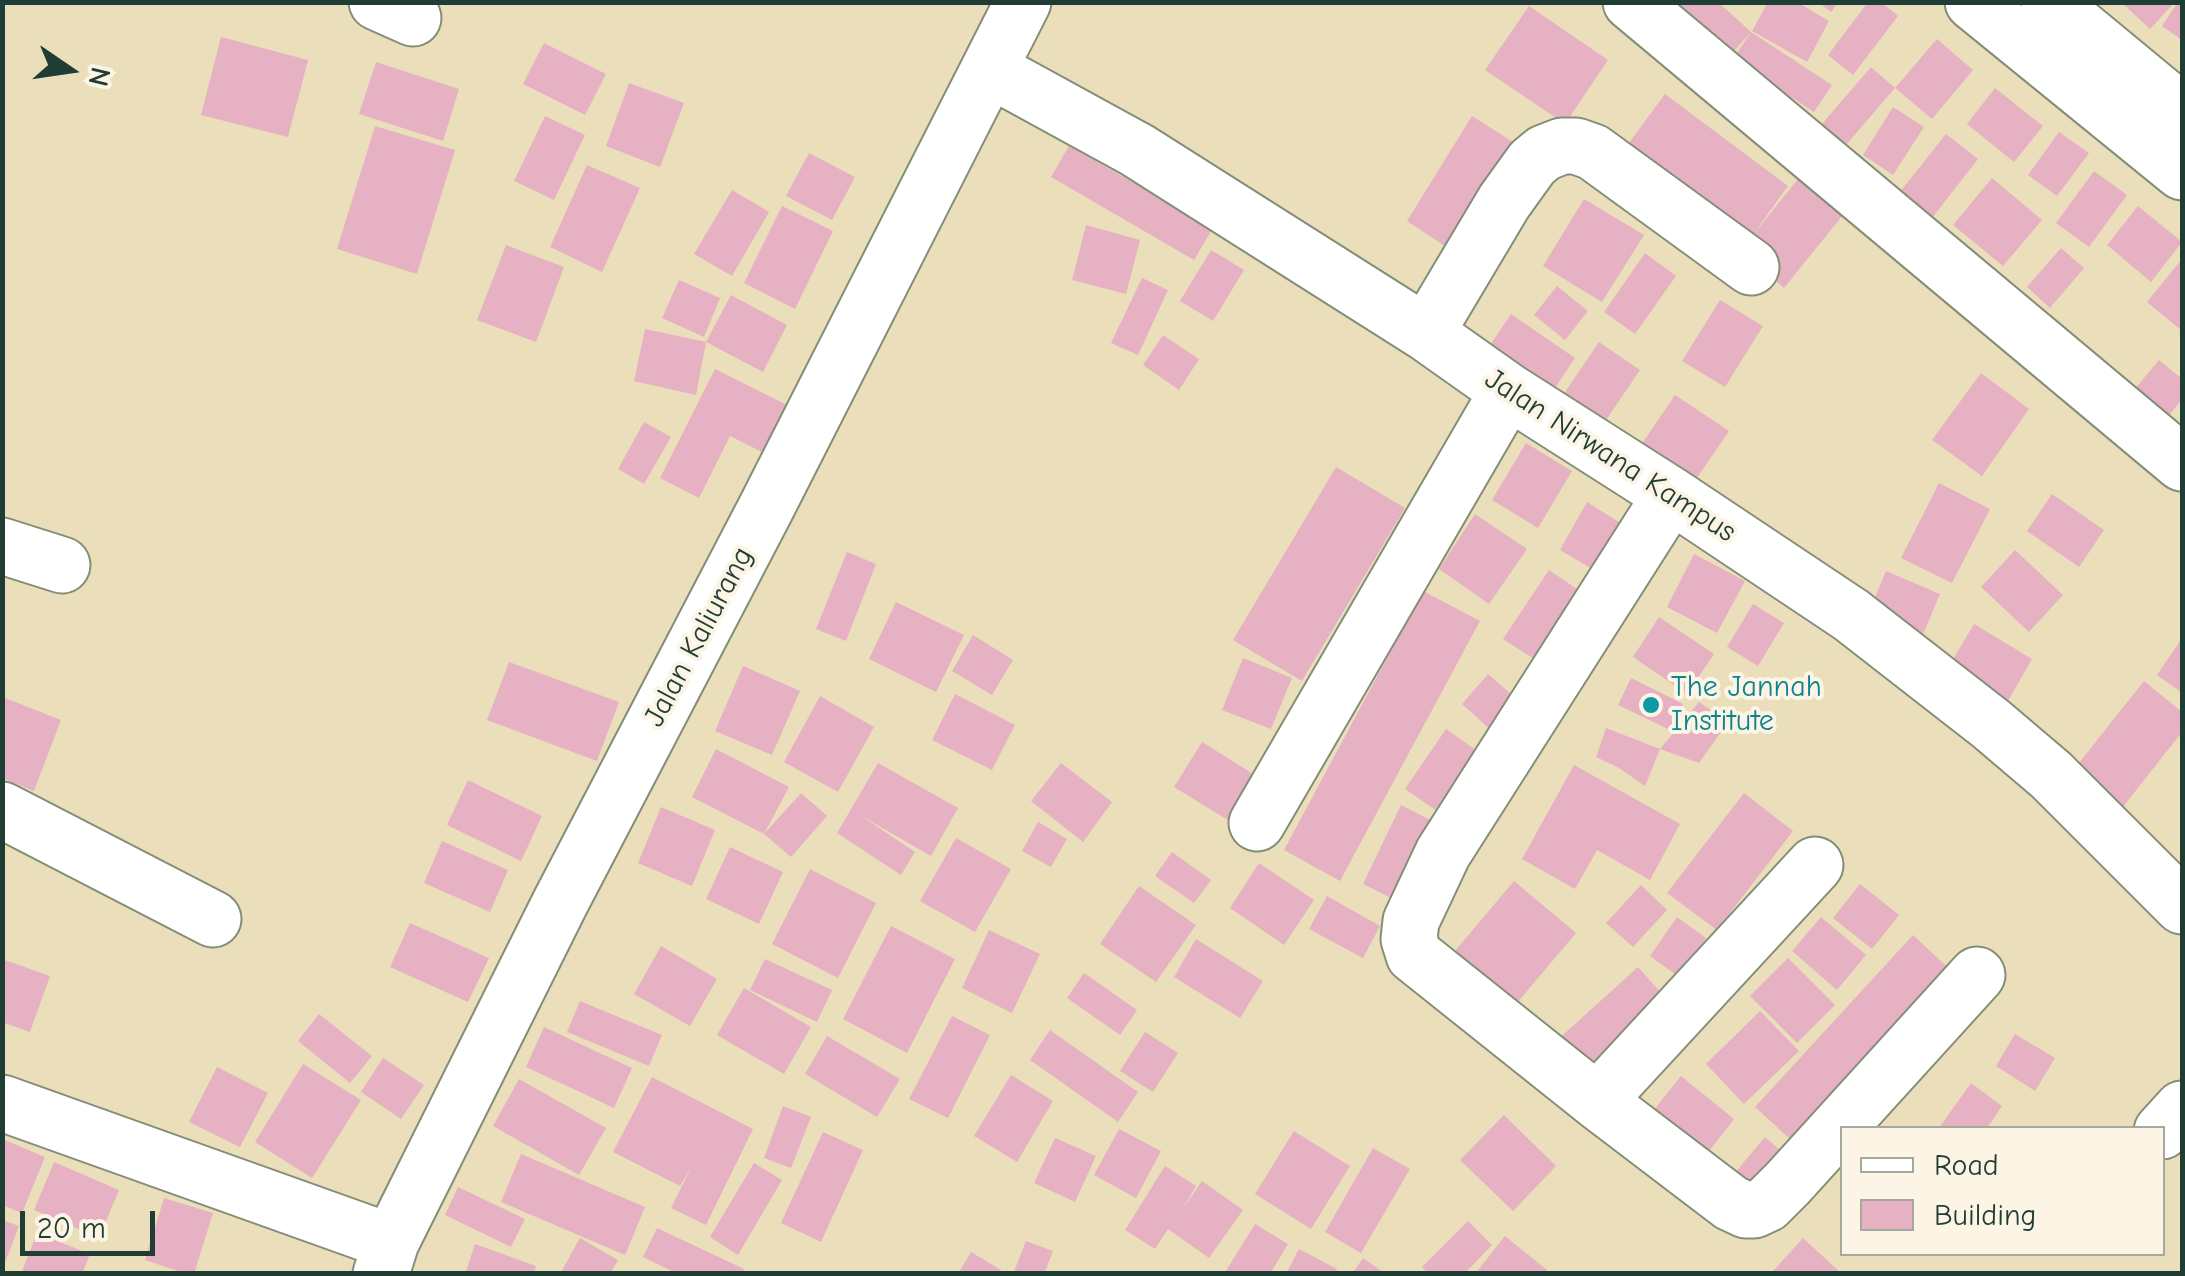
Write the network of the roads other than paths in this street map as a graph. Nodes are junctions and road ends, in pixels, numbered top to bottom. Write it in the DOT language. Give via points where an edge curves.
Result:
graph roads {
  1 [pos="1024,2"];
  2 [pos="1631,2"];
  3 [pos="1973,2"];
  4 [pos="2049,2"];
  5 [pos="991,70"];
  6 [pos="2182,112"];
  7 [pos="2182,172"];
  8 [pos="1751,267"];
  9 [pos="1426,333"];
  10 [pos="1508,391"];
  11 [pos="2182,463"];
  12 [pos="1671,495"];
  13 [pos="2,546"];
  14 [pos="62,564"];
  15 [pos="2,810"];
  16 [pos="1257,823"];
  17 [pos="1815,865"];
  18 [pos="2182,906"];
  19 [pos="213,919"];
  20 [pos="1977,975"];
  21 [pos="1597,1101"];
  22 [pos="2,1102"];
  23 [pos="386,1258"];
  1 -- 5 [label="street, Jalan Kaliurang"];
  2 -- 11 [label="street"];
  3 -- 7 [label="street"];
  4 -- 6 [label="street"];
  5 -- 9 [label="street, Jalan Nirwana Kampus" via="1136,150"];
  5 -- 23 [label="street, Jalan Kaliurang" via="560,903"];
  8 -- 9 [label="street" via="1593,152 1562,146 1532,163"];
  9 -- 10 [label="street, Jalan Nirwana Kampus"];
  10 -- 12 [label="street, Jalan Nirwana Kampus"];
  10 -- 16 [label="street"];
  12 -- 18 [label="street, Jalan Nirwana Kampus" via="1851,615 1991,724"];
  12 -- 21 [label="street" via="1442,852 1411,921 1414,955"];
  13 -- 14 [label="street"];
  15 -- 19 [label="street"];
  17 -- 21 [label="street"];
  20 -- 21 [label="street" via="1760,1208 1737,1208"];
  22 -- 23 [label="street"];
}
